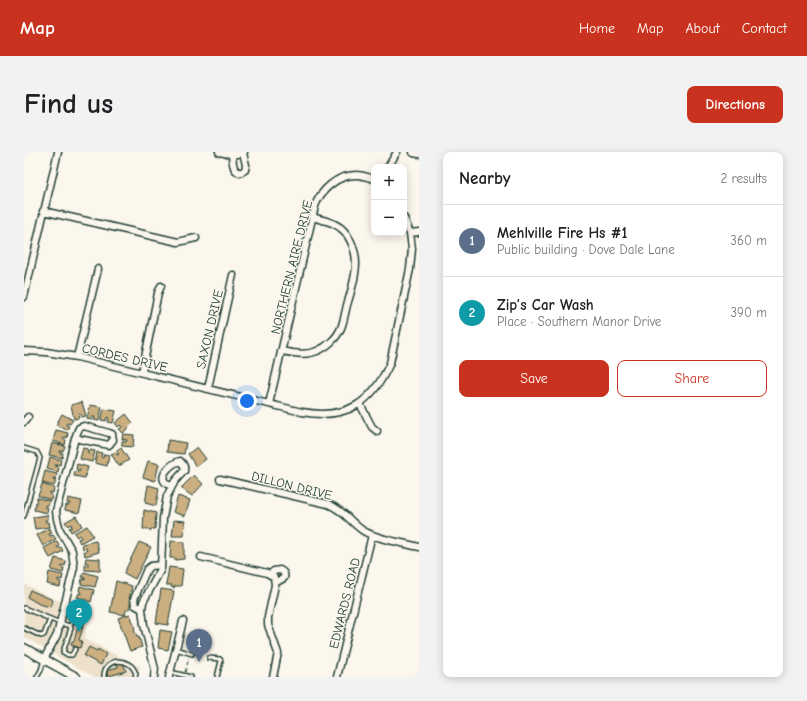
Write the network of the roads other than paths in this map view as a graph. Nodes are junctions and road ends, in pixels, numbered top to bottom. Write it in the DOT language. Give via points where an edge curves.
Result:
graph roads {
  1 [pos="58,152"];
  2 [pos="220,152"];
  3 [pos="244,152"];
  4 [pos="396,152"];
  5 [pos="414,152"];
  6 [pos="419,153"];
  7 [pos="232,155"];
  8 [pos="390,164"];
  9 [pos="371,178"];
  10 [pos="43,211"];
  11 [pos="312,217"];
  12 [pos="407,226"];
  13 [pos="419,232"];
  14 [pos="410,233"];
  15 [pos="196,238"];
  16 [pos="98,269"];
  17 [pos="233,275"];
  18 [pos="162,286"];
  19 [pos="24,297"];
  20 [pos="24,351"];
  21 [pos="281,351"];
  22 [pos="77,357"];
  23 [pos="142,372"];
  24 [pos="208,388"];
  25 [pos="269,404"];
  26 [pos="360,404"];
  27 [pos="377,430"];
  28 [pos="76,436"];
  29 [pos="24,448"];
  30 [pos="220,479"];
  31 [pos="172,486"];
  32 [pos="24,516"];
  33 [pos="372,535"];
  34 [pos="419,547"];
  35 [pos="201,558"];
  36 [pos="161,565"];
  37 [pos="270,574"];
  38 [pos="275,583"];
  39 [pos="24,608"];
  40 [pos="142,609"];
  41 [pos="50,619"];
  42 [pos="183,621"];
  43 [pos="60,623"];
  44 [pos="82,624"];
  45 [pos="70,626"];
  46 [pos="24,628"];
  47 [pos="24,648"];
  48 [pos="75,649"];
  49 [pos="176,649"];
  50 [pos="190,653"];
  51 [pos="209,658"];
  52 [pos="44,659"];
  53 [pos="170,674"];
  54 [pos="67,675"];
  55 [pos="37,677"];
  56 [pos="76,677"];
  57 [pos="104,677"];
  58 [pos="135,677"];
  59 [pos="154,677"];
  60 [pos="192,677"];
  61 [pos="218,677"];
  62 [pos="273,677"];
  63 [pos="337,677"];
  1 -- 10 [label="street"];
  2 -- 7 [label="street"];
  3 -- 7 [label="street"];
  3 -- 7 [label="street" via="246,165 245,170 240,173 233,167"];
  4 -- 8 [label="street"];
  5 -- 6 [label="main road"];
  9 -- 11 [label="street, NORTHERN AIRE DRIVE" via="354,175 335,182 317,199"];
  10 -- 15 [label="street" via="178,242"];
  10 -- 19 [label="street"];
  11 -- 21 [label="street, NORTHERN AIRE DRIVE"];
  11 -- 21 [label="street" via="333,223 343,230 355,252 354,276 343,322 335,338 318,351 299,354"];
  12 -- 14 [label="street"];
  13 -- 14 [label="street"];
  14 -- 26 [label="street" via="410,269 390,362 380,383"];
  16 -- 22 [label="street"];
  17 -- 24 [label="street, SAXON DRIVE"];
  18 -- 23 [label="street" via="158,293"];
  20 -- 22 [label="street, CORDES DRIVE"];
  21 -- 25 [label="street, NORTHERN AIRE DRIVE"];
  22 -- 23 [label="street, CORDES DRIVE"];
  23 -- 24 [label="street, CORDES DRIVE"];
  24 -- 25 [label="street, CORDES DRIVE"];
  25 -- 26 [label="street, CORDES DRIVE" via="326,415"];
  26 -- 27 [label="street" via="372,427"];
  28 -- 28 [label="street" via="78,428 84,426 112,434 113,440 109,444 79,439"];
  28 -- 43 [label="street" via="56,511 58,524 74,558"];
  29 -- 32 [label="lane" via="37,452 40,458"];
  30 -- 33 [label="street, DILLON DRIVE" via="328,504 340,509 362,530"];
  31 -- 36 [label="street" via="165,506"];
  33 -- 34 [label="street, DILLON DRIVE"];
  33 -- 63 [label="street, EDWARDS ROAD"];
  35 -- 37 [label="street"];
  36 -- 40 [label="street"];
  36 -- 40 [label="street" via="147,569 134,600"];
  37 -- 38 [label="street" via="274,577"];
  37 -- 38 [label="street" via="280,570 283,572 284,578"];
  38 -- 62 [label="street" via="268,617 268,625 278,653"];
  39 -- 41 [label="lane"];
  40 -- 59 [label="street"];
  41 -- 43 [label="lane"];
  41 -- 46 [label="lane" via="41,636"];
  42 -- 49 [label="street"];
  43 -- 45 [label="lane"];
  43 -- 52 [label="street" via="57,635"];
  44 -- 45 [label="lane" via="82,616 76,615"];
  45 -- 48 [label="lane" via="63,652 72,655"];
  47 -- 52 [label="main road"];
  49 -- 50 [label="lane"];
  49 -- 53 [label="street"];
  51 -- 61 [label="lane" via="221,661"];
  52 -- 54 [label="main road"];
  52 -- 55 [label="lane"];
  53 -- 60 [label="lane"];
  54 -- 56 [label="main road"];
  57 -- 58 [label="lane" via="106,668 121,661 131,665"];
}
